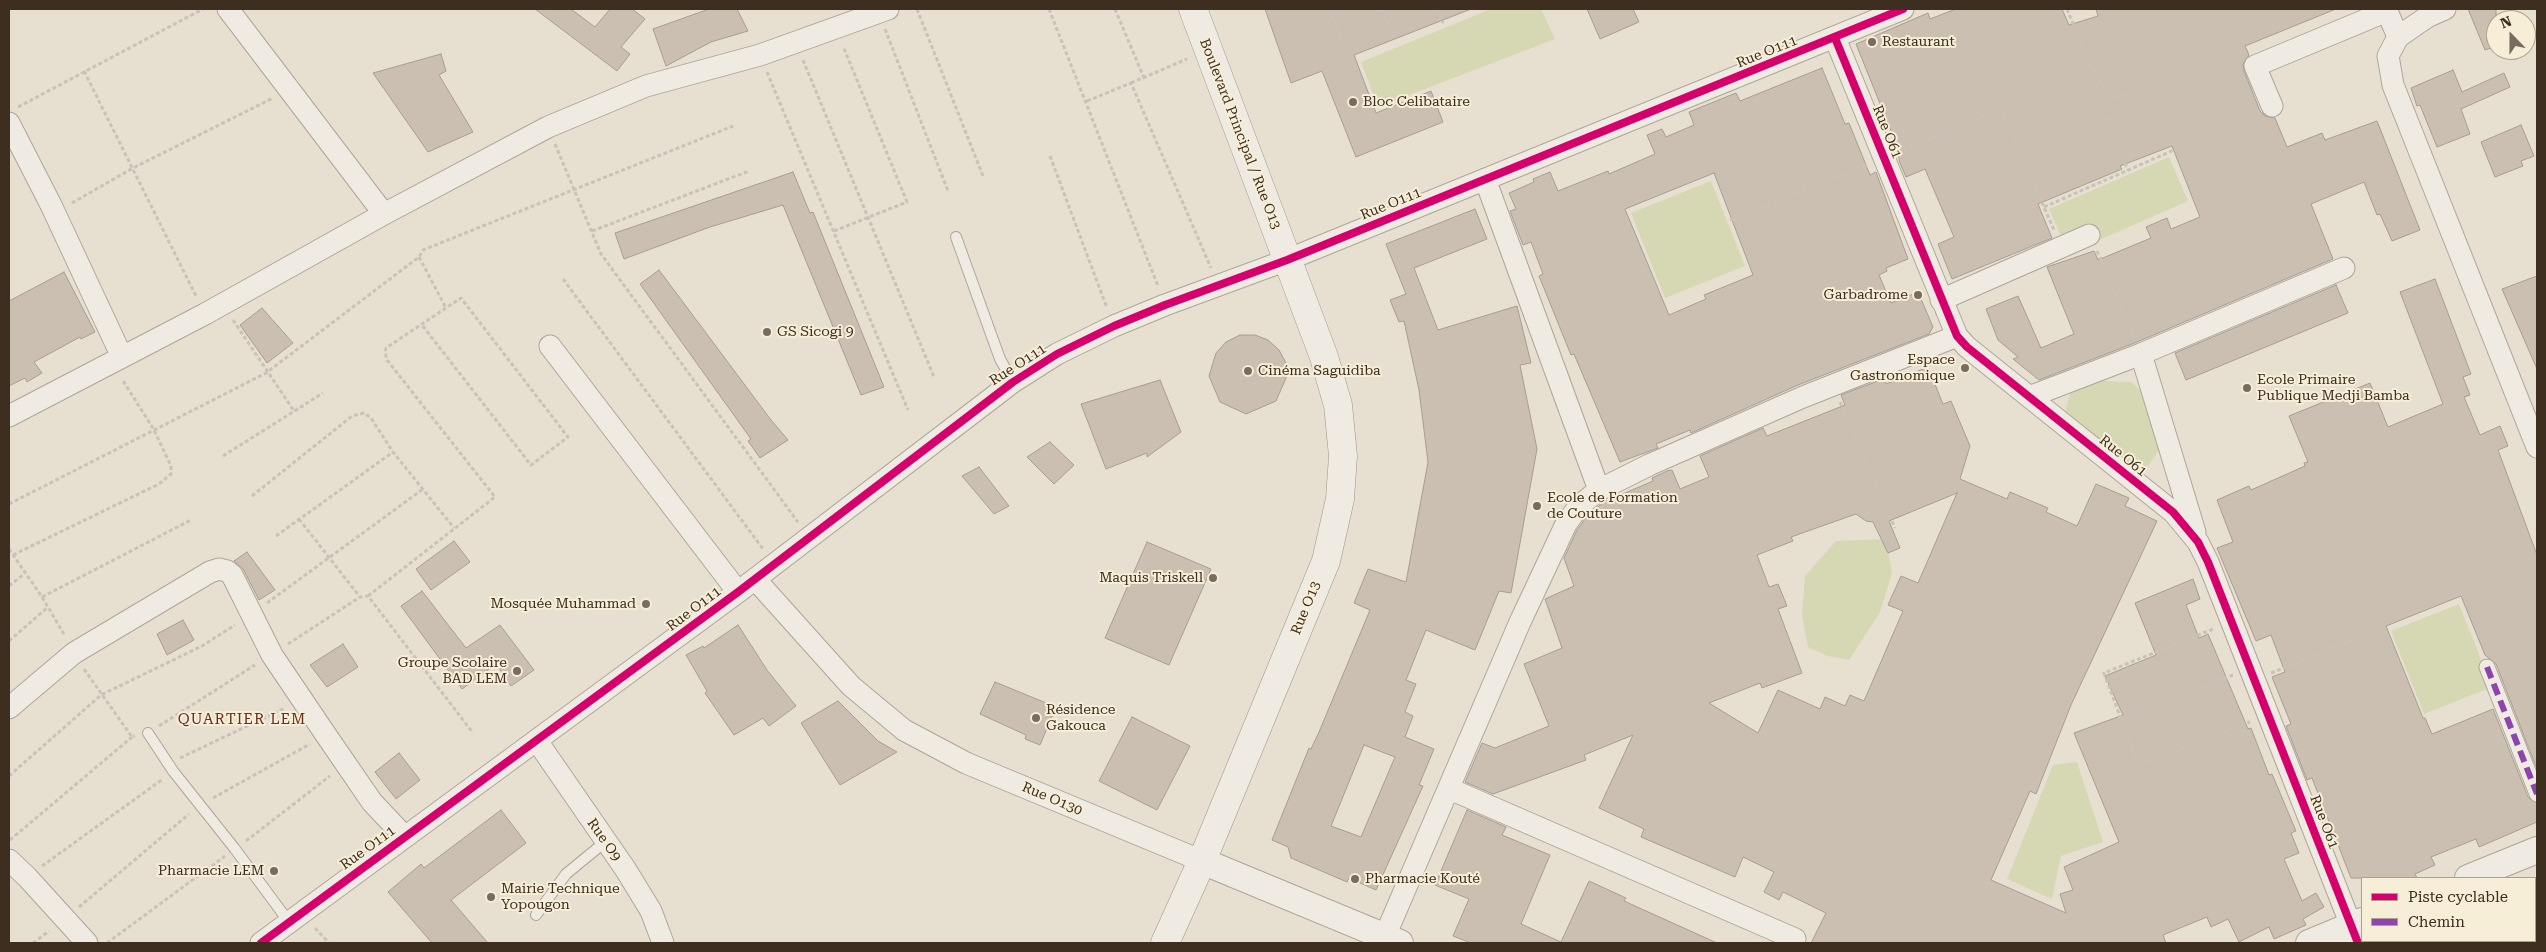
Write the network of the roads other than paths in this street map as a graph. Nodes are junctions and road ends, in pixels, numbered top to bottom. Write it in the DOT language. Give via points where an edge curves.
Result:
graph roads {
  1 [pos="228,9"];
  2 [pos="1193,9"];
  3 [pos="1903,9"];
  4 [pos="2445,9"];
  5 [pos="883,10"];
  6 [pos="2398,37"];
  7 [pos="1835,38"];
  8 [pos="2272,106"];
  9 [pos="9,123"];
  10 [pos="1485,179"];
  11 [pos="384,214"];
  12 [pos="2089,235"];
  13 [pos="956,237"];
  14 [pos="1287,260"];
  15 [pos="2344,268"];
  16 [pos="1941,300"];
  17 [pos="1957,336"];
  18 [pos="550,346"];
  19 [pos="2142,354"];
  20 [pos="117,359"];
  21 [pos="1013,382"];
  22 [pos="2029,397"];
  23 [pos="9,416"];
  24 [pos="2537,447"];
  25 [pos="1599,490"];
  26 [pos="2198,542"];
  27 [pos="755,579"];
  28 [pos="738,592"];
  29 [pos="2486,667"];
  30 [pos="9,708"];
  31 [pos="148,733"];
  32 [pos="537,741"];
  33 [pos="1450,789"];
  34 [pos="2537,794"];
  35 [pos="405,837"];
  36 [pos="605,842"];
  37 [pos="2537,850"];
  38 [pos="9,860"];
  39 [pos="1202,861"];
  40 [pos="2470,877"];
  41 [pos="536,915"];
  42 [pos="288,922"];
  43 [pos="2357,930"];
  44 [pos="1795,939"];
  45 [pos="1393,940"];
  46 [pos="87,943"];
  47 [pos="261,943"];
  48 [pos="663,943"];
  49 [pos="1165,943"];
  50 [pos="2309,943"];
  1 -- 11 [label="street"];
  2 -- 14 [label="main road, Boulevard Principal / Rue O13"];
  3 -- 7 [label="street, Rue O111"];
  4 -- 6 [label="street"];
  5 -- 11 [label="street" via="760,55 646,86 548,128"];
  6 -- 8 [label="street" via="2387,11 2255,66"];
  6 -- 24 [label="street" via="2388,56 2393,85"];
  7 -- 10 [label="street, Rue O111"];
  7 -- 16 [label="street, Rue O61"];
  9 -- 20 [label="street" via="54,213"];
  10 -- 14 [label="street, Rue O111"];
  10 -- 25 [label="street"];
  11 -- 20 [label="street" via="214,310"];
  12 -- 16 [label="street"];
  13 -- 21 [label="lane" via="1000,359"];
  14 -- 21 [label="street, Rue O111" via="1114,326 1057,354"];
  14 -- 39 [label="main road, Rue O13" via="1324,357 1338,405 1343,456 1340,499 1326,561"];
  15 -- 19 [label="street"];
  16 -- 17 [label="street, Rue O61"];
  17 -- 22 [label="street, Rue O61"];
  17 -- 25 [label="street" via="1649,465"];
  18 -- 28 [label="street"];
  19 -- 22 [label="street"];
  19 -- 26 [label="street"];
  20 -- 23 [label="street"];
  21 -- 27 [label="street, Rue O111"];
  22 -- 26 [label="street, Rue O61" via="2173,512"];
  25 -- 33 [label="street" via="1579,506 1566,524 1520,622"];
  26 -- 43 [label="street, Rue O61"];
  27 -- 28 [label="street, Rue O111"];
  27 -- 39 [label="street, Rue O130" via="850,686 904,730 966,763"];
  28 -- 32 [label="street, Rue O111"];
  29 -- 34 [label="street"];
  30 -- 35 [label="street" via="74,653 219,569 232,575 272,655 372,802"];
  31 -- 42 [label="lane"];
  32 -- 35 [label="street, Rue O111"];
  32 -- 36 [label="street, Rue O9"];
  33 -- 44 [label="street"];
  33 -- 45 [label="street"];
  35 -- 42 [label="street, Rue O111"];
  36 -- 41 [label="lane" via="566,874"];
  36 -- 48 [label="street, Rue O9" via="651,912"];
  37 -- 40 [label="street"];
  38 -- 46 [label="street"];
  39 -- 45 [label="street, Rue O130"];
  39 -- 49 [label="main road, Rue O13"];
  42 -- 47 [label="street, Rue O111"];
  43 -- 50 [label="street"];
}
